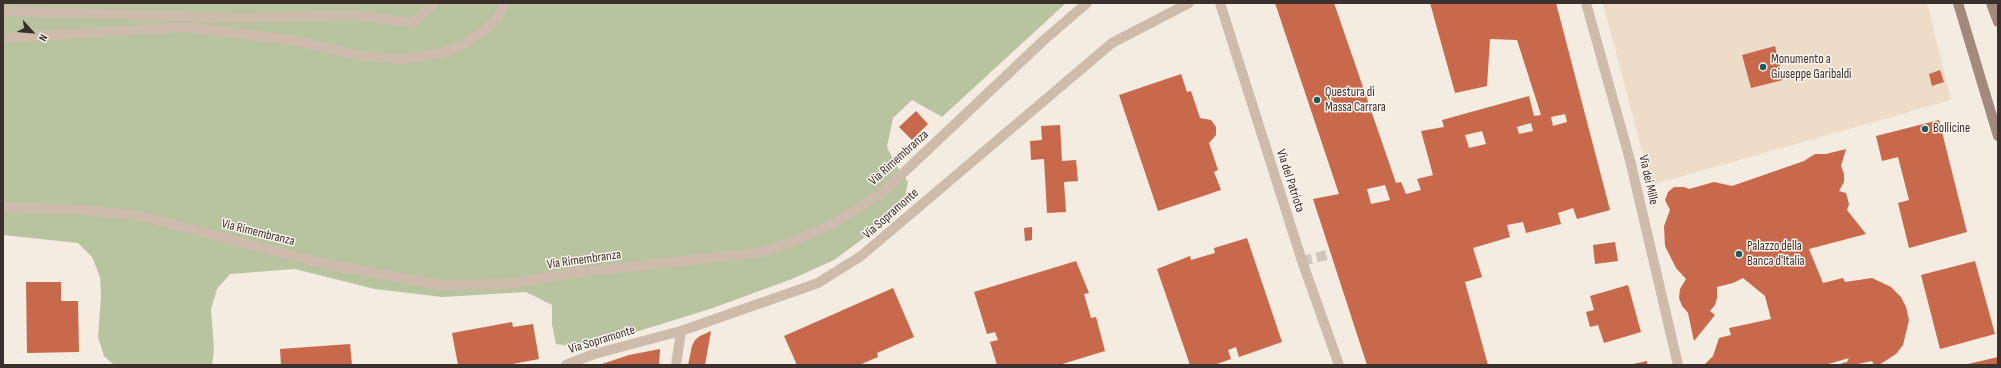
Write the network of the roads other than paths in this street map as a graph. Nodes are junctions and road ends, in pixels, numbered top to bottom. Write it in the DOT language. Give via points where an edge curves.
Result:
graph roads {
  1 [pos="434,3"];
  2 [pos="505,3"];
  3 [pos="1087,3"];
  4 [pos="1189,3"];
  5 [pos="1220,3"];
  6 [pos="1586,3"];
  7 [pos="1958,3"];
  8 [pos="1991,3"];
  9 [pos="3,11"];
  10 [pos="1998,22"];
  11 [pos="3,38"];
  12 [pos="1998,136"];
  13 [pos="3,207"];
  14 [pos="681,331"];
  15 [pos="566,365"];
  16 [pos="676,365"];
  17 [pos="1339,365"];
  18 [pos="1678,365"];
  1 -- 9 [label="street" via="413,23 354,15 244,18"];
  2 -- 11 [label="street" via="497,18 466,43 443,53 403,59 355,55 290,40 185,27"];
  3 -- 13 [label="street, Via Rimembranza" via="1044,40 882,193 833,224 763,252 572,273 509,284 439,285 316,262 141,216 81,210"];
  4 -- 14 [label="street, Via Sopramonte" via="1112,43 861,256 818,283"];
  5 -- 17 [label="street, Via del Patriota" via="1302,261"];
  6 -- 18 [label="street, Via dei Mille" via="1630,160"];
  7 -- 12 [label="main road"];
  8 -- 10 [label="main road"];
  14 -- 15 [label="street, Via Sopramonte" via="594,354"];
  14 -- 16 [label="street"];
}
